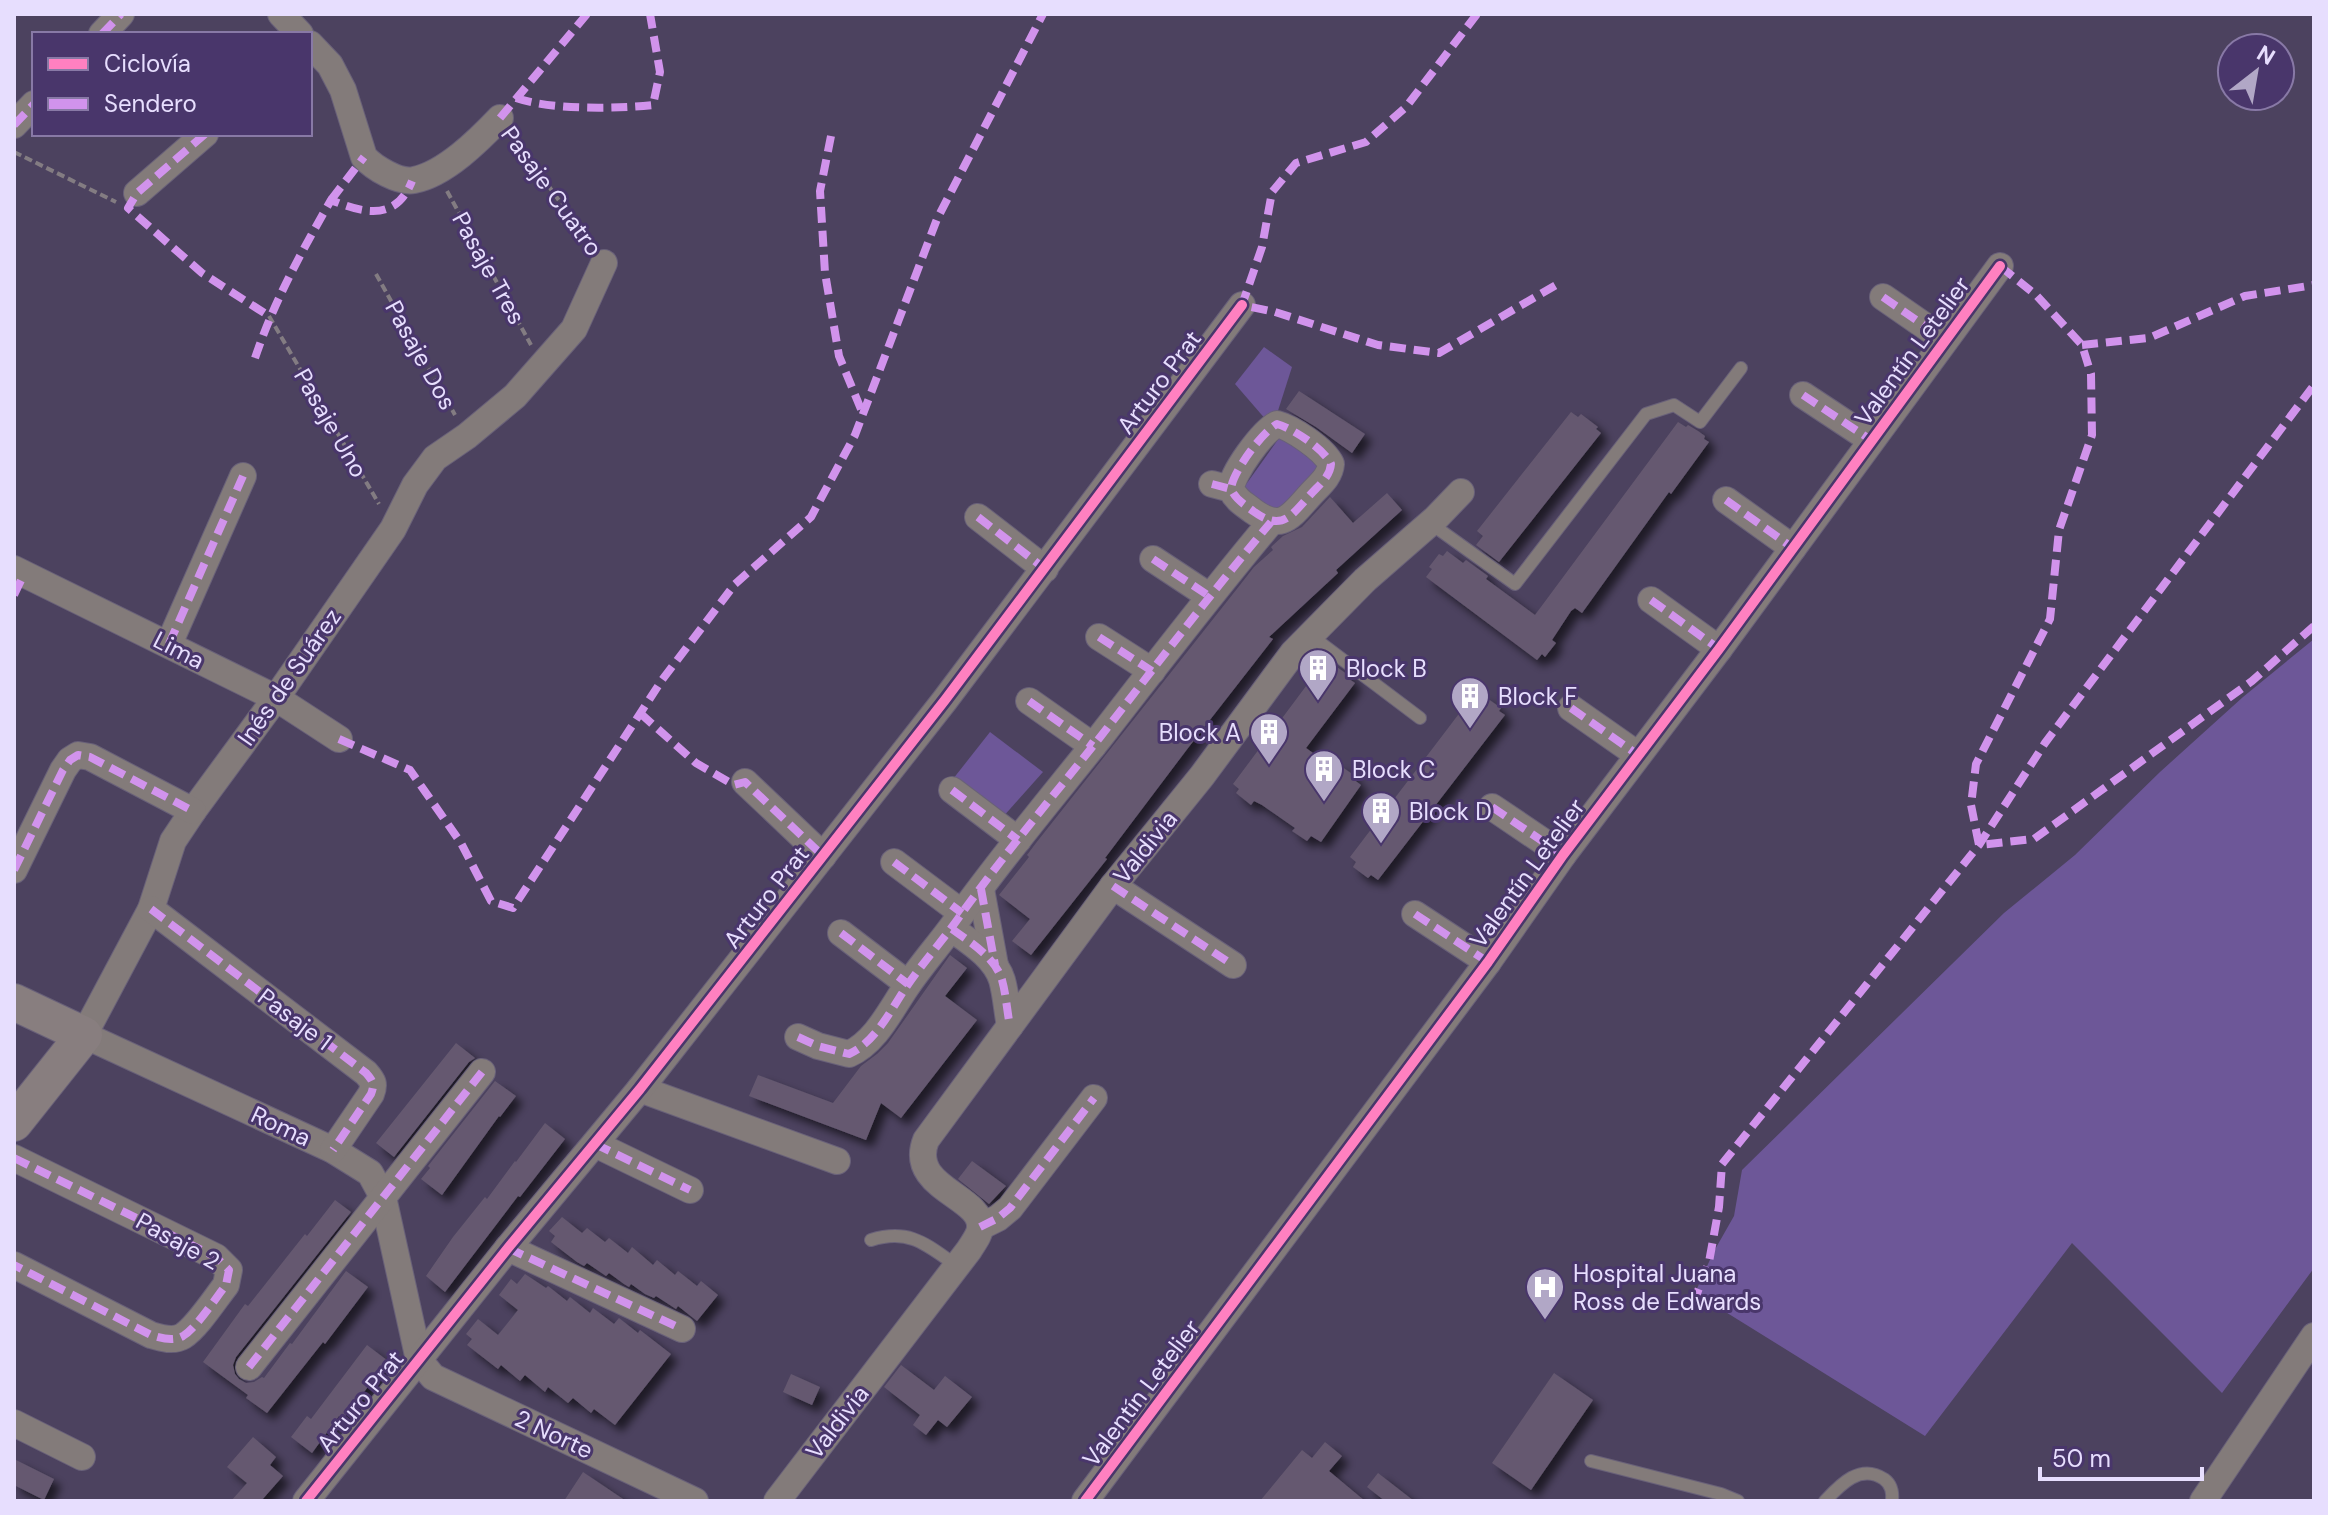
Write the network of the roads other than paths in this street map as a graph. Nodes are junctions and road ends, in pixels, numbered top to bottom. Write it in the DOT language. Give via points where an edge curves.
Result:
graph roads {
  1 [pos="121,14"];
  2 [pos="281,14"];
  3 [pos="104,32"];
  4 [pos="298,32"];
  5 [pos="312,46"];
  6 [pos="32,106"];
  7 [pos="500,118"];
  8 [pos="14,125"];
  9 [pos="203,136"];
  10 [pos="132,201"];
  11 [pos="604,263"];
  12 [pos="2000,266"];
  13 [pos="1883,297"];
  14 [pos="1242,305"];
  15 [pos="1945,340"];
  16 [pos="1741,368"];
  17 [pos="1803,395"];
  18 [pos="1871,440"];
  19 [pos="243,476"];
  20 [pos="1461,492"];
  21 [pos="1726,500"];
  22 [pos="978,517"];
  23 [pos="1271,522"];
  24 [pos="1430,523"];
  25 [pos="1793,548"];
  26 [pos="1153,559"];
  27 [pos="1045,569"];
  28 [pos="17,579"];
  29 [pos="1209,596"];
  30 [pos="1651,600"];
  31 [pos="1310,635"];
  32 [pos="1099,637"];
  33 [pos="169,644"];
  34 [pos="1719,649"];
  35 [pos="1152,671"];
  36 [pos="276,698"];
  37 [pos="1029,701"];
  38 [pos="1571,708"];
  39 [pos="1420,718"];
  40 [pos="339,739"];
  41 [pos="1093,746"];
  42 [pos="1638,755"];
  43 [pos="745,782"];
  44 [pos="952,790"];
  45 [pos="1492,807"];
  46 [pos="193,811"];
  47 [pos="1018,840"];
  48 [pos="1563,855"];
  49 [pos="823,856"];
  50 [pos="894,862"];
  51 [pos="14,870"];
  52 [pos="1113,886"];
  53 [pos="981,889"];
  54 [pos="151,909"];
  55 [pos="1415,914"];
  56 [pos="957,921"];
  57 [pos="841,933"];
  58 [pos="1488,962"];
  59 [pos="995,965"];
  60 [pos="1233,965"];
  61 [pos="908,984"];
  62 [pos="14,1002"];
  63 [pos="1010,1026"];
  64 [pos="84,1035"];
  65 [pos="798,1037"];
  66 [pos="482,1072"];
  67 [pos="640,1089"];
  68 [pos="1094,1098"];
  69 [pos="14,1123"];
  70 [pos="595,1144"];
  71 [pos="333,1150"];
  72 [pos="14,1158"];
  73 [pos="837,1161"];
  74 [pos="690,1190"];
  75 [pos="383,1197"];
  76 [pos="980,1227"];
  77 [pos="871,1240"];
  78 [pos="508,1248"];
  79 [pos="14,1265"];
  80 [pos="957,1266"];
  81 [pos="682,1329"];
  82 [pos="2314,1336"];
  83 [pos="419,1360"];
  84 [pos="249,1367"];
  85 [pos="14,1423"];
  86 [pos="82,1457"];
  87 [pos="1591,1461"];
  88 [pos="306,1501"];
  89 [pos="695,1501"];
  90 [pos="777,1501"];
  91 [pos="1085,1501"];
  92 [pos="1738,1501"];
  93 [pos="1825,1501"];
  94 [pos="1892,1501"];
  95 [pos="2203,1501"];
  1 -- 3 [label="street"];
  2 -- 4 [label="street"];
  5 -- 7 [label="street" via="343,90 364,157 388,173 412,181 436,171"];
  6 -- 8 [label="street"];
  9 -- 10 [label="street"];
  11 -- 36 [label="street, Inés de Suárez" via="574,329 515,396 435,458 393,529"];
  12 -- 15 [label="street, Valentín Letelier"];
  13 -- 15 [label="street"];
  14 -- 27 [label="street, Arturo Prat"];
  15 -- 18 [label="street, Valentín Letelier"];
  16 -- 24 [label="lane" via="1700,422 1674,405 1646,414 1515,584"];
  17 -- 18 [label="street"];
  18 -- 25 [label="street, Valentín Letelier"];
  19 -- 33 [label="street"];
  20 -- 24 [label="street, Valdivia"];
  21 -- 25 [label="street"];
  22 -- 27 [label="street"];
  23 -- 23 [label="street" via="1222,487 1277,424 1325,453 1331,464 1326,478 1288,518"];
  23 -- 29 [label="street"];
  24 -- 31 [label="street, Valdivia"];
  25 -- 34 [label="street, Valentín Letelier"];
  26 -- 29 [label="street"];
  27 -- 49 [label="street, Arturo Prat"];
  28 -- 33 [label="street, Lima"];
  29 -- 35 [label="street"];
  30 -- 34 [label="street"];
  31 -- 39 [label="lane"];
  31 -- 52 [label="street, Valdivia"];
  32 -- 35 [label="street"];
  33 -- 36 [label="street, Lima"];
  34 -- 42 [label="street, Valentín Letelier"];
  35 -- 41 [label="street"];
  36 -- 40 [label="street, Lima"];
  36 -- 46 [label="street, Inés de Suárez"];
  37 -- 41 [label="street"];
  38 -- 42 [label="street"];
  41 -- 47 [label="street"];
  42 -- 48 [label="street, Valentín Letelier"];
  43 -- 49 [label="street, Arturo Prat"];
  44 -- 47 [label="street"];
  45 -- 48 [label="street"];
  46 -- 51 [label="street" via="78,755 63,770"];
  46 -- 54 [label="street, Inés de Suárez" via="173,841"];
  47 -- 53 [label="street"];
  48 -- 58 [label="street, Valentín Letelier"];
  49 -- 67 [label="street, Arturo Prat"];
  50 -- 56 [label="street"];
  52 -- 60 [label="street"];
  52 -- 63 [label="street, Valdivia"];
  53 -- 56 [label="street"];
  53 -- 59 [label="street"];
  54 -- 64 [label="street, Inés de Suárez"];
  54 -- 71 [label="street, Pasaje 1" via="373,1081 371,1094"];
  55 -- 58 [label="street"];
  56 -- 59 [label="street"];
  56 -- 61 [label="street"];
  57 -- 61 [label="street"];
  58 -- 91 [label="street, Valentín Letelier"];
  59 -- 63 [label="street"];
  61 -- 65 [label="street" via="857,1051 849,1054"];
  62 -- 64 [label="street, Roma"];
  63 -- 76 [label="street, Valdivia" via="923,1149 928,1173 969,1207"];
  64 -- 69 [label="street, Inés de Suárez"];
  64 -- 71 [label="street, Roma"];
  66 -- 75 [label="street"];
  67 -- 70 [label="street, Arturo Prat"];
  67 -- 73 [label="street"];
  68 -- 76 [label="street, Valdivia" via="1010,1208"];
  70 -- 74 [label="street"];
  70 -- 78 [label="street, Arturo Prat"];
  71 -- 75 [label="street, Roma" via="370,1173"];
  72 -- 79 [label="street, Pasaje 2" via="216,1257 229,1277 190,1329 164,1339"];
  75 -- 83 [label="street, Roma"];
  75 -- 84 [label="street"];
  76 -- 80 [label="street, Valdivia"];
  77 -- 80 [label="lane" via="911,1237"];
  78 -- 81 [label="street"];
  78 -- 83 [label="street, Arturo Prat"];
  80 -- 90 [label="street, Valdivia"];
  82 -- 95 [label="street"];
  83 -- 88 [label="street, Arturo Prat"];
  83 -- 89 [label="street, 2 Norte" via="433,1377"];
  85 -- 86 [label="street"];
  87 -- 92 [label="lane"];
  93 -- 94 [label="lane" via="1861,1473 1887,1481"];
}
